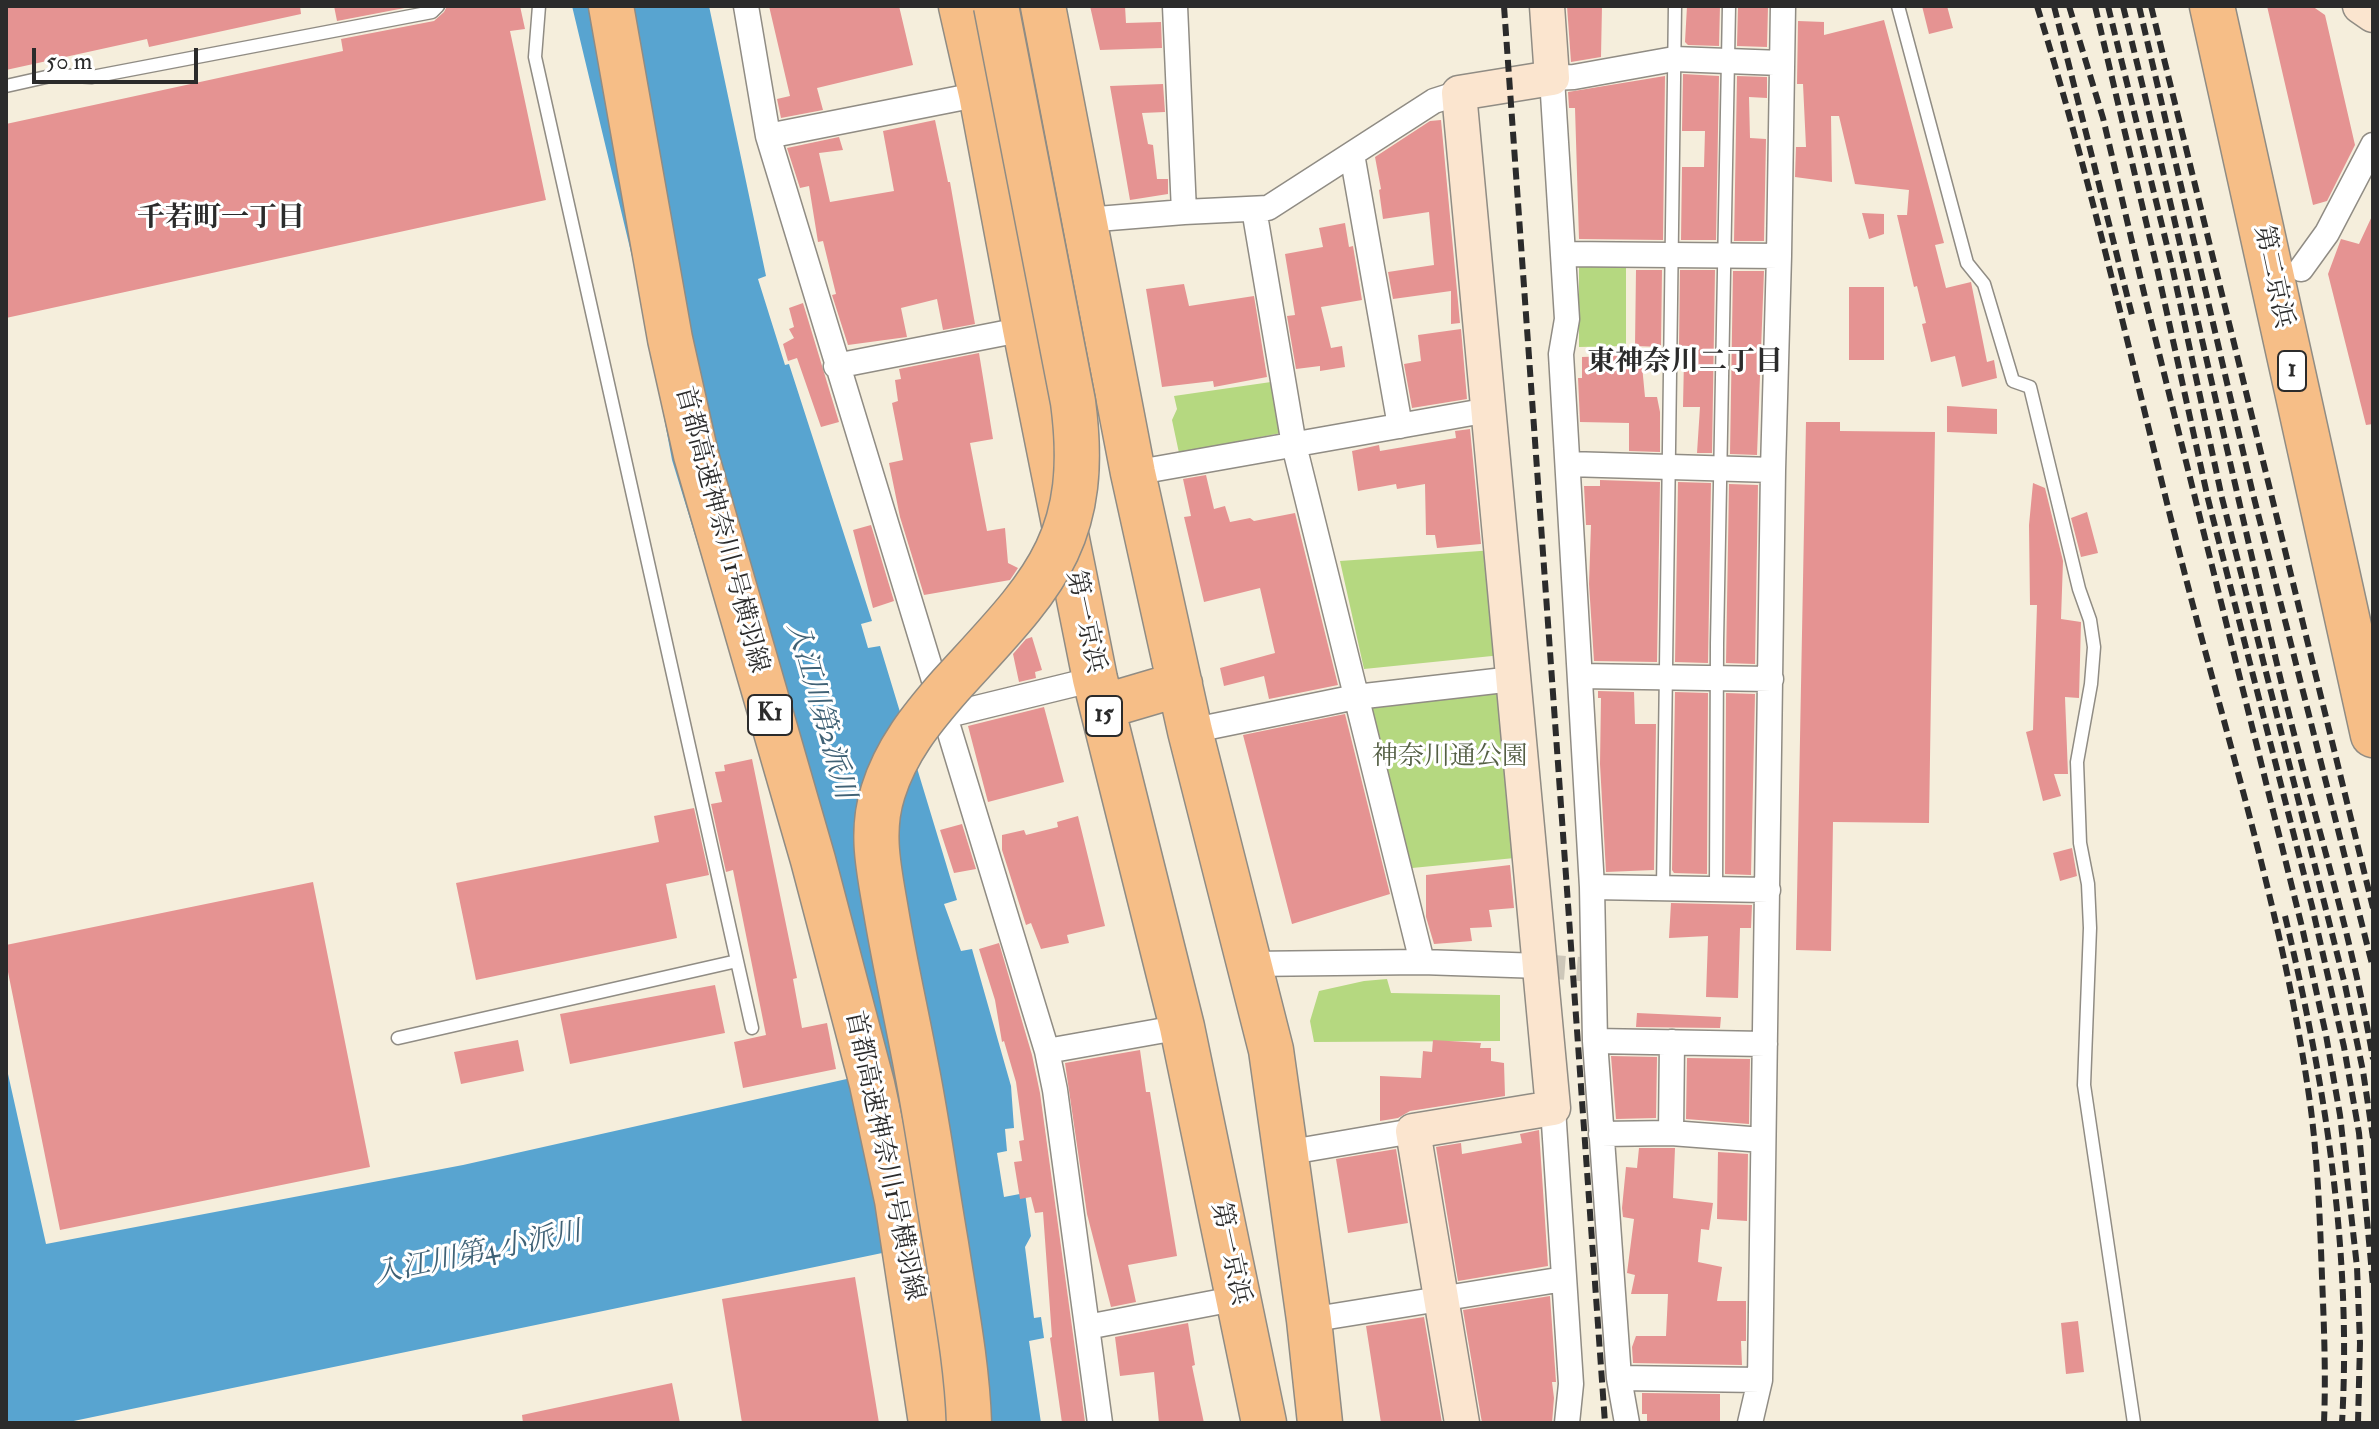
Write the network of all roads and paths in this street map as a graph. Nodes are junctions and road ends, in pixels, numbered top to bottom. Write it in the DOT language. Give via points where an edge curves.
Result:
graph roads {
  1 [pos="438,6"];
  2 [pos="539,6"];
  3 [pos="583,6"];
  4 [pos="611,6"];
  5 [pos="639,6"];
  6 [pos="746,6"];
  7 [pos="961,6"];
  8 [pos="996,6"];
  9 [pos="1043,6"];
  10 [pos="1175,6"];
  11 [pos="1547,6"];
  12 [pos="1675,6"];
  13 [pos="1729,6"];
  14 [pos="1783,6"];
  15 [pos="1898,6"];
  16 [pos="2212,6"];
  17 [pos="2241,6"];
  18 [pos="2360,6"];
  19 [pos="2373,15"];
  20 [pos="1674,59"];
  21 [pos="1728,61"];
  22 [pos="1781,63"];
  23 [pos="1552,78"];
  24 [pos="6,86"];
  25 [pos="1459,93"];
  26 [pos="981,94"];
  27 [pos="768,136"];
  28 [pos="2373,145"];
  29 [pos="1352,154"];
  30 [pos="1254,209"];
  31 [pos="1184,212"];
  32 [pos="1085,220"];
  33 [pos="1564,254"];
  34 [pos="1672,255"];
  35 [pos="1724,255"];
  36 [pos="1779,256"];
  37 [pos="2301,269"];
  38 [pos="1025,329"];
  39 [pos="836,366"];
  40 [pos="1489,410"];
  41 [pos="1400,426"];
  42 [pos="1294,445"];
  43 [pos="696,455"];
  44 [pos="1568,464"];
  45 [pos="1669,467"];
  46 [pos="1720,469"];
  47 [pos="1773,470"];
  48 [pos="1133,473"];
  49 [pos="2373,612"];
  50 [pos="1580,676"];
  51 [pos="1666,677"];
  52 [pos="1717,678"];
  53 [pos="1513,679"];
  54 [pos="1771,679"];
  55 [pos="1180,684"];
  56 [pos="1099,693"];
  57 [pos="1356,697"];
  58 [pos="944,716"];
  59 [pos="1190,731"];
  60 [pos="2373,735"];
  61 [pos="1592,887"];
  62 [pos="1663,888"];
  63 [pos="1716,889"];
  64 [pos="1768,890"];
  65 [pos="737,961"];
  66 [pos="1422,962"];
  67 [pos="1248,964"];
  68 [pos="1541,966"];
  69 [pos="1182,1027"];
  70 [pos="752,1028"];
  71 [pos="398,1038"];
  72 [pos="1595,1041"];
  73 [pos="1672,1042"];
  74 [pos="1765,1044"];
  75 [pos="1047,1051"];
  76 [pos="1553,1108"];
  77 [pos="1413,1131"];
  78 [pos="1671,1133"];
  79 [pos="1601,1134"];
  80 [pos="1763,1140"];
  81 [pos="1285,1153"];
  82 [pos="1564,1279"];
  83 [pos="1239,1298"];
  84 [pos="1441,1298"];
  85 [pos="1309,1320"];
  86 [pos="1087,1327"];
  87 [pos="1619,1378"];
  88 [pos="1760,1380"];
  89 [pos="931,1423"];
  90 [pos="959,1423"];
  91 [pos="969,1423"];
  92 [pos="1100,1423"];
  93 [pos="1264,1423"];
  94 [pos="1320,1423"];
  95 [pos="1462,1423"];
  96 [pos="1567,1423"];
  97 [pos="1627,1423"];
  98 [pos="1750,1423"];
  99 [pos="2134,1423"];
  1 -- 24 [label="lane" via="432,12 92,77 55,75"];
  2 -- 65 [label="lane" via="535,57"];
  3 -- 43 [label="highway" via="632,262"];
  4 -- 43 [label="highway, 首都高速神奈川1号横羽線 / K1"];
  5 -- 90 [label="highway, 首都高速神奈川1号横羽線 / K1" via="697,334 723,448 899,1079"];
  6 -- 27 [label="street"];
  7 -- 26 [label="highway, 第一京浜 / 15"];
  8 -- 91 [label="highway, bridge" via="1071,388 1078,478 1065,535 1043,579 910,735 891,769 875,818 875,848 958,1321"];
  9 -- 32 [label="highway"];
  10 -- 31 [label="street"];
  11 -- 23 [label="street"];
  12 -- 20 [label="lane"];
  13 -- 21 [label="lane"];
  14 -- 22 [label="street"];
  15 -- 99 [label="lane" via="1967,263 1984,284 2013,381 2030,387 2090,620 2091,684 2077,762 2090,928 2084,1085"];
  16 -- 60 [label="highway, 第二京浜 / 1"];
  17 -- 37 [label="highway, 第二京浜 / 1"];
  18 -- 19 [label="street"];
  20 -- 21 [label="street"];
  20 -- 23 [label="street"];
  20 -- 34 [label="lane"];
  21 -- 22 [label="street"];
  21 -- 35 [label="lane"];
  22 -- 36 [label="street"];
  23 -- 25 [label="street"];
  23 -- 33 [label="street"];
  25 -- 29 [label="street" via="1434,101"];
  25 -- 40 [label="street"];
  26 -- 27 [label="street"];
  26 -- 38 [label="highway, 第一京浜 / 15"];
  27 -- 39 [label="street"];
  28 -- 37 [label="street" via="2327,233"];
  29 -- 30 [label="street" via="1268,208"];
  29 -- 41 [label="street"];
  30 -- 31 [label="street"];
  30 -- 42 [label="street"];
  31 -- 32 [label="street"];
  32 -- 48 [label="highway"];
  33 -- 34 [label="street"];
  33 -- 44 [label="street" via="1567,319 1561,354"];
  34 -- 35 [label="street"];
  34 -- 45 [label="lane"];
  35 -- 36 [label="street"];
  35 -- 46 [label="lane"];
  36 -- 47 [label="street"];
  37 -- 49 [label="highway, 第二京浜 / 1"];
  38 -- 39 [label="street"];
  38 -- 56 [label="highway, 第一京浜 / 15"];
  39 -- 58 [label="street"];
  40 -- 41 [label="street"];
  40 -- 53 [label="street"];
  41 -- 42 [label="street"];
  42 -- 48 [label="street"];
  42 -- 57 [label="street"];
  43 -- 89 [label="highway, 首都高速神奈川1号横羽線 / K1" via="872,1084 897,1200"];
  44 -- 45 [label="street"];
  44 -- 50 [label="street"];
  45 -- 46 [label="street"];
  45 -- 51 [label="lane"];
  46 -- 47 [label="street"];
  46 -- 52 [label="lane"];
  47 -- 54 [label="street"];
  48 -- 55 [label="highway"];
  50 -- 51 [label="street"];
  50 -- 61 [label="street"];
  51 -- 52 [label="street"];
  51 -- 62 [label="lane"];
  52 -- 54 [label="street"];
  52 -- 63 [label="lane"];
  53 -- 57 [label="street"];
  53 -- 68 [label="street"];
  54 -- 64 [label="street"];
  55 -- 56 [label="highway, 15"];
  55 -- 59 [label="highway"];
  56 -- 58 [label="street"];
  56 -- 69 [label="highway, 第一京浜 / 15"];
  57 -- 59 [label="street"];
  57 -- 66 [label="street"];
  58 -- 75 [label="street"];
  59 -- 67 [label="highway"];
  61 -- 62 [label="street"];
  61 -- 72 [label="street"];
  62 -- 63 [label="street"];
  63 -- 64 [label="street"];
  64 -- 74 [label="street"];
  65 -- 70 [label="lane"];
  65 -- 71 [label="lane"];
  66 -- 67 [label="street"];
  66 -- 68 [label="street"];
  67 -- 81 [label="highway" via="1271,1050"];
  68 -- 76 [label="street"];
  69 -- 75 [label="street"];
  69 -- 83 [label="highway, 第一京浜 / 15"];
  72 -- 73 [label="street"];
  72 -- 79 [label="street"];
  73 -- 74 [label="street"];
  73 -- 78 [label="street"];
  74 -- 80 [label="street"];
  75 -- 86 [label="street"];
  76 -- 77 [label="street"];
  76 -- 82 [label="street"];
  77 -- 81 [label="street"];
  77 -- 84 [label="street"];
  78 -- 79 [label="street"];
  78 -- 80 [label="street"];
  79 -- 87 [label="street"];
  80 -- 88 [label="street"];
  81 -- 85 [label="highway"];
  82 -- 84 [label="street"];
  82 -- 96 [label="street" via="1571,1384"];
  83 -- 86 [label="street"];
  83 -- 93 [label="highway, 第一京浜 / 15"];
  84 -- 85 [label="street"];
  84 -- 95 [label="street"];
  85 -- 94 [label="highway"];
  86 -- 92 [label="street"];
  87 -- 88 [label="street"];
  87 -- 97 [label="street"];
  88 -- 98 [label="street"];
}
